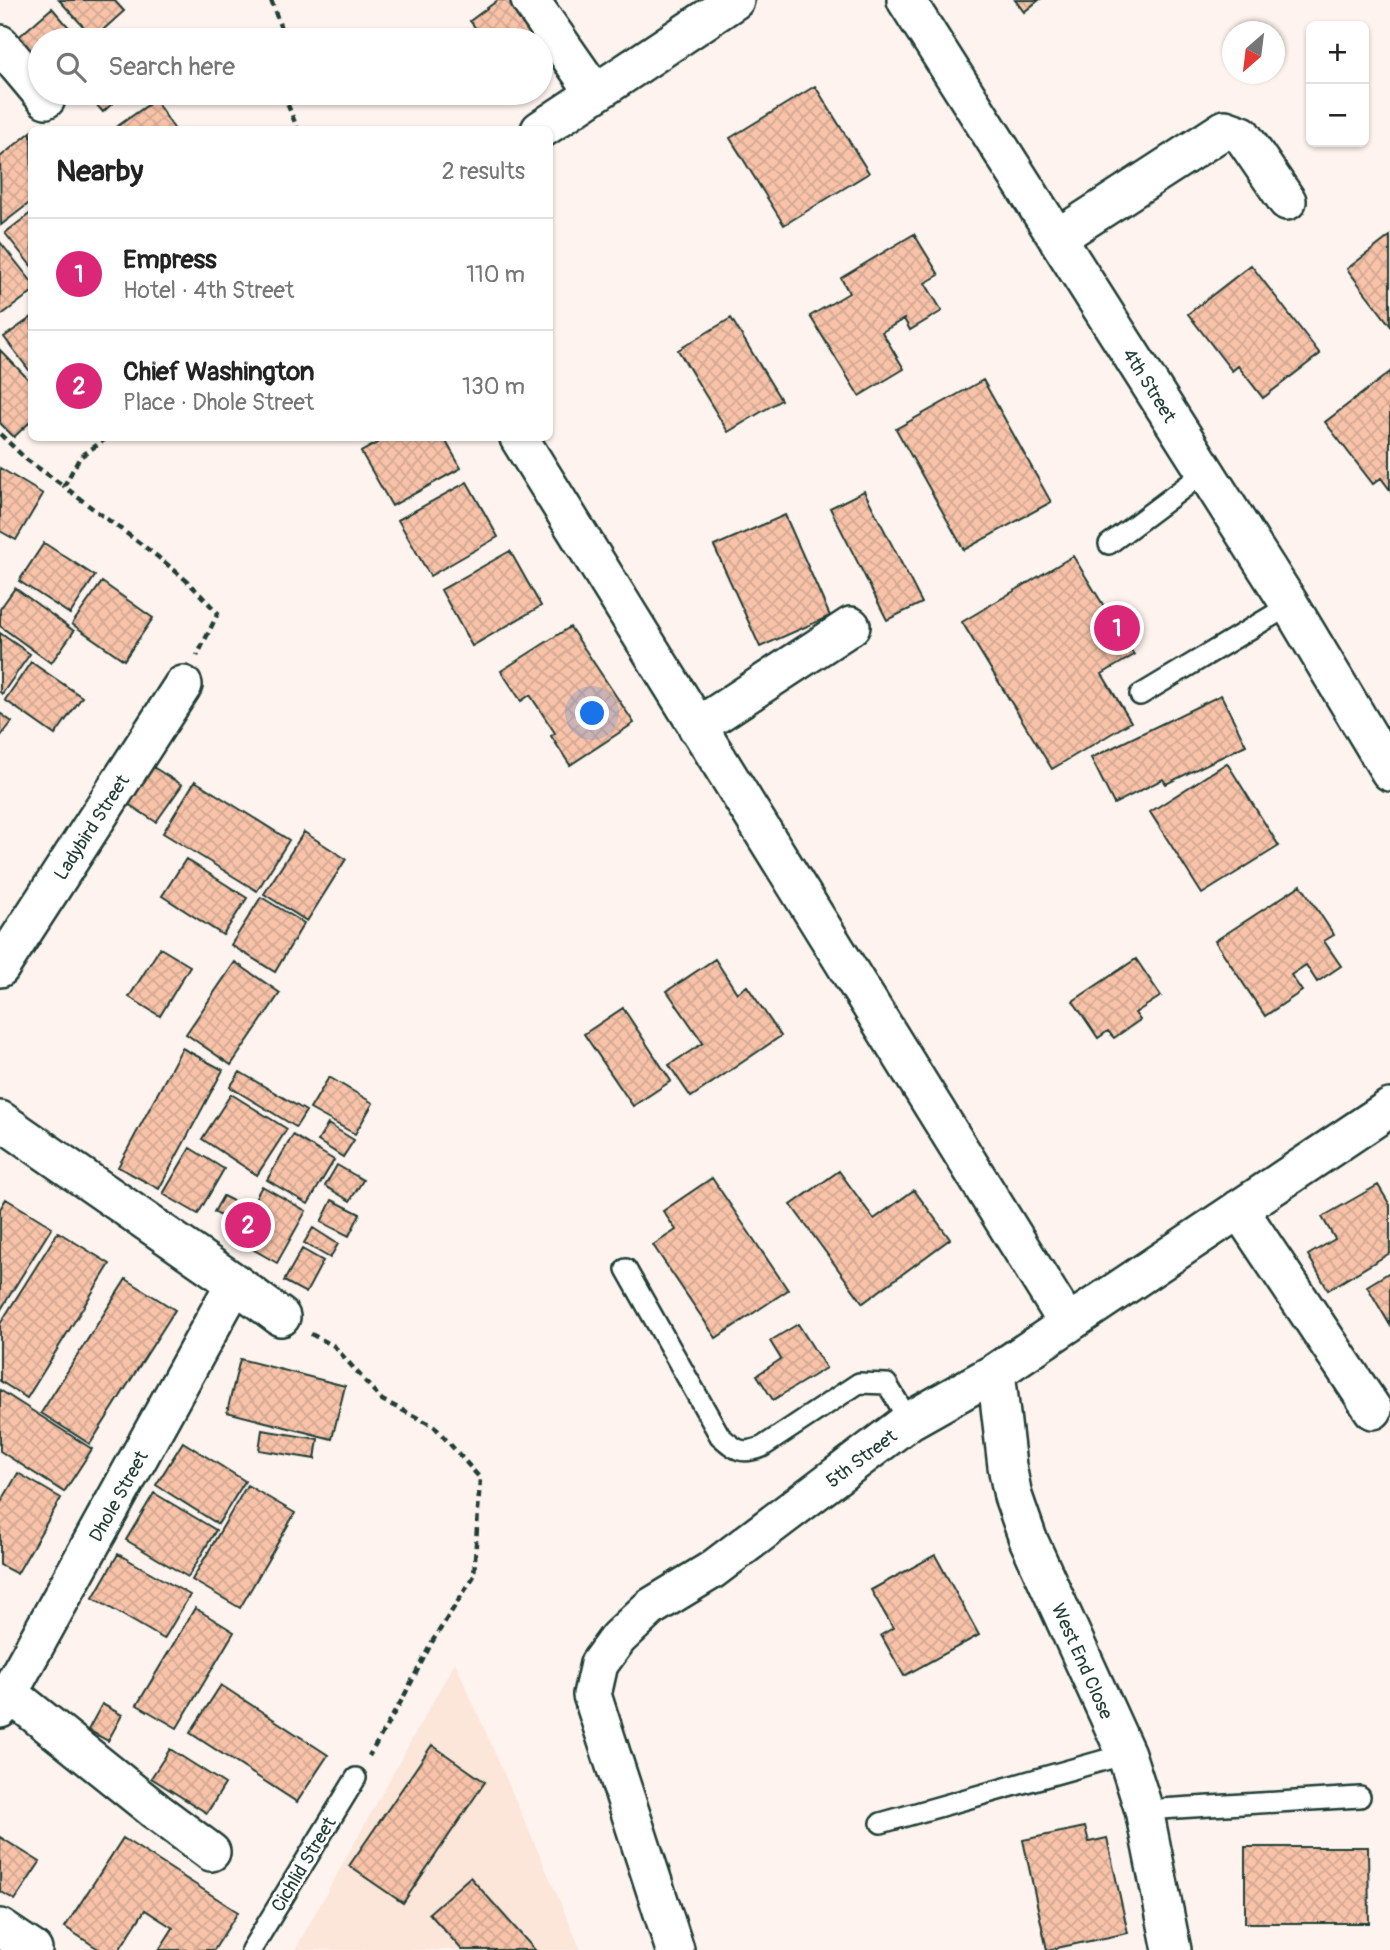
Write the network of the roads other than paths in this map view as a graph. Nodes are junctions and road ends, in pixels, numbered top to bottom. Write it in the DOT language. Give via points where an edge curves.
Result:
graph roads {
  1 [pos="530,0"];
  2 [pos="735,0"];
  3 [pos="906,0"];
  4 [pos="550,28"];
  5 [pos="553,33"];
  6 [pos="0,44"];
  7 [pos="28,77"];
  8 [pos="595,93"];
  9 [pos="546,126"];
  10 [pos="1286,201"];
  11 [pos="1057,238"];
  12 [pos="521,441"];
  13 [pos="1205,472"];
  14 [pos="1109,544"];
  15 [pos="1290,605"];
  16 [pos="850,626"];
  17 [pos="183,685"];
  18 [pos="1140,695"];
  19 [pos="698,727"];
  20 [pos="1390,772"];
  21 [pos="0,968"];
  22 [pos="1390,1108"];
  23 [pos="0,1120"];
  24 [pos="1239,1209"];
  25 [pos="626,1269"];
  26 [pos="235,1283"];
  27 [pos="281,1317"];
  28 [pos="1068,1324"];
  29 [pos="996,1372"];
  30 [pos="1373,1410"];
  31 [pos="909,1421"];
  32 [pos="4,1701"];
  33 [pos="1126,1754"];
  34 [pos="356,1778"];
  35 [pos="1360,1797"];
  36 [pos="1144,1810"];
  37 [pos="881,1823"];
  38 [pos="211,1852"];
  39 [pos="0,1928"];
  40 [pos="33,1950"];
  41 [pos="251,1950"];
  42 [pos="675,1950"];
  43 [pos="1172,1950"];
  1 -- 4 [label="street"];
  2 -- 8 [label="street"];
  3 -- 11 [label="street, 4th Street"];
  5 -- 8 [label="street"];
  6 -- 7 [label="street"];
  8 -- 9 [label="street"];
  10 -- 11 [label="street" via="1242,135 1225,129"];
  11 -- 13 [label="street, 4th Street"];
  12 -- 19 [label="street"];
  13 -- 14 [label="lane"];
  13 -- 15 [label="street, 4th Street"];
  15 -- 18 [label="lane"];
  15 -- 20 [label="street, 4th Street"];
  16 -- 19 [label="street"];
  17 -- 21 [label="street, Ladybird Street"];
  19 -- 28 [label="street"];
  22 -- 24 [label="street, 5th Street"];
  23 -- 26 [label="street"];
  24 -- 28 [label="street, 5th Street"];
  24 -- 30 [label="street"];
  25 -- 31 [label="lane" via="720,1436 735,1448 747,1453 762,1447 859,1384 887,1384"];
  26 -- 27 [label="street"];
  26 -- 32 [label="street, Dhole Street"];
  28 -- 29 [label="street, 5th Street"];
  29 -- 31 [label="street, 5th Street"];
  29 -- 33 [label="street, West End Close" via="1013,1496 1028,1539"];
  31 -- 42 [label="street, 5th Street" via="712,1570 651,1607 599,1664 592,1695"];
  32 -- 38 [label="street"];
  33 -- 36 [label="street, West End Close"];
  33 -- 37 [label="lane"];
  34 -- 41 [label="lane, Cichlid Street"];
  35 -- 36 [label="lane"];
  36 -- 43 [label="street, West End Close"];
  39 -- 40 [label="street"];
}
